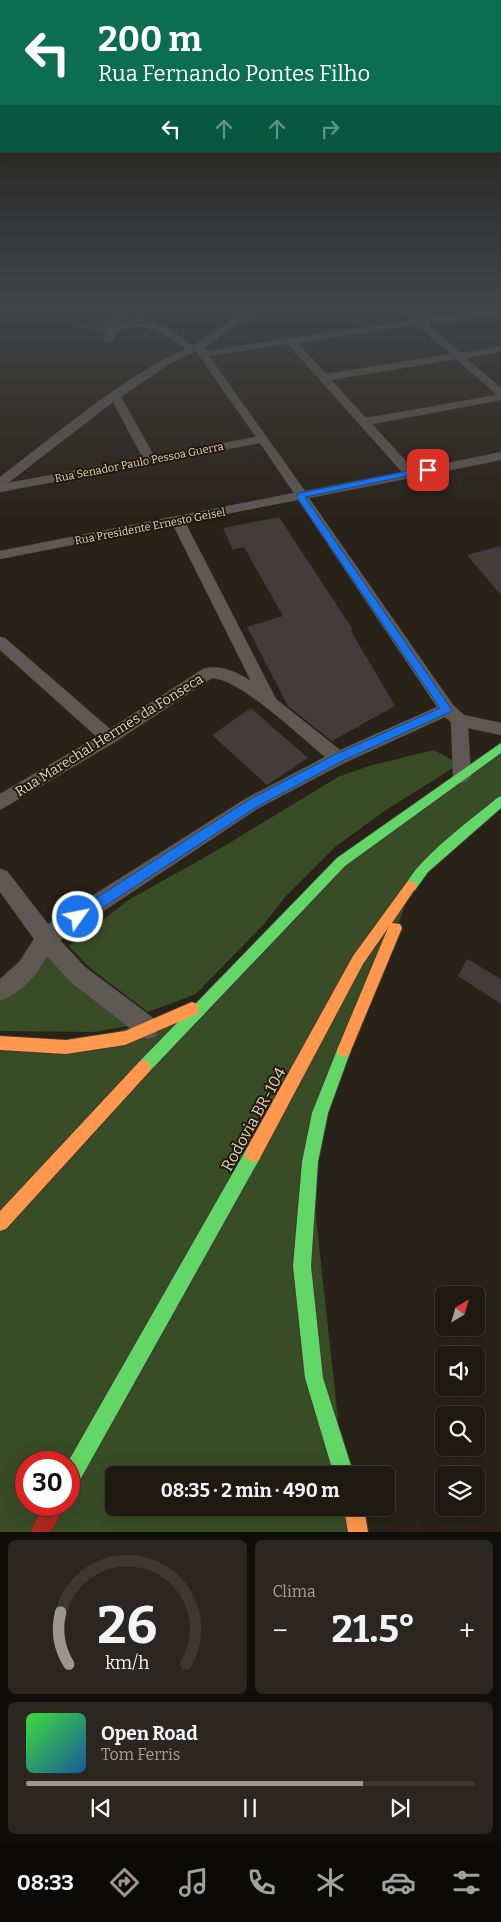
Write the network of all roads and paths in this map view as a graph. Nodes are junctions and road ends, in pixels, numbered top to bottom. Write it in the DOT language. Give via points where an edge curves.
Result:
graph roads {
  1 [pos="142,377"];
  2 [pos="218,377"];
  3 [pos="327,377"];
  4 [pos="483,377"];
  5 [pos="324,378"];
  6 [pos="501,395"];
  7 [pos="115,396"];
  8 [pos="364,422"];
  9 [pos="263,439"];
  10 [pos="501,456"];
  11 [pos="150,459"];
  12 [pos="410,473"];
  13 [pos="0,483"];
  14 [pos="0,488"];
  15 [pos="300,496"];
  16 [pos="178,521"];
  17 [pos="0,555"];
  18 [pos="0,642"];
  19 [pos="270,703"];
  20 [pos="453,715"];
  21 [pos="501,729"];
  22 [pos="109,738"];
  23 [pos="501,747"];
  24 [pos="338,758"];
  25 [pos="462,776"];
  26 [pos="501,801"];
  27 [pos="0,803"];
  28 [pos="0,877"];
  29 [pos="413,884"];
  30 [pos="46,937"];
  31 [pos="0,991"];
  32 [pos="203,1004"];
  33 [pos="148,1028"];
  34 [pos="0,1043"];
  35 [pos="0,1223"];
  36 [pos="80,1461"];
  37 [pos="341,1466"];
  38 [pos="49,1516"];
  39 [pos="40,1532"];
  1 -- 7 [label="street"];
  2 -- 9 [label="street"];
  3 -- 5 [label="street"];
  4 -- 6 [label="street"];
  5 -- 8 [label="street"];
  6 -- 8 [label="street"];
  7 -- 11 [label="street"];
  7 -- 13 [label="street"];
  8 -- 12 [label="street"];
  9 -- 11 [label="street, Rua Senador Paulo Pessoa Guerra"];
  9 -- 15 [label="street"];
  10 -- 12 [label="street, Rua Presidente Ernesto Geisel"];
  11 -- 14 [label="street, Rua Senador Paulo Pessoa Guerra"];
  12 -- 15 [label="street, Rua Presidente Ernesto Geisel"];
  15 -- 16 [label="street, Rua Presidente Ernesto Geisel"];
  15 -- 20 [label="street"];
  16 -- 17 [label="street, Rua Presidente Ernesto Geisel"];
  16 -- 19 [label="street"];
  18 -- 22 [label="street"];
  19 -- 22 [label="street, Rua Marechal Hermes da Fonseca" via="235,679 209,673"];
  19 -- 24 [label="street, Rua Marechal Hermes da Fonseca"];
  20 -- 21 [label="street"];
  20 -- 24 [label="street"];
  20 -- 25 [label="street"];
  22 -- 27 [label="street, Rua Marechal Hermes da Fonseca"];
  23 -- 25 [label="highway"];
  24 -- 30 [label="street" via="251,804"];
  25 -- 32 [label="highway" via="342,862"];
  26 -- 29 [label="highway, Rodovia BR-104" via="424,868"];
  28 -- 30 [label="street"];
  29 -- 36 [label="highway, Rodovia BR-104" via="358,960 251,1158"];
  29 -- 37 [label="highway" via="333,1075 320,1113 310,1162 302,1266 314,1378"];
  30 -- 31 [label="street" via="36,959"];
  30 -- 33 [label="street" via="77,974"];
  32 -- 33 [label="highway"];
  32 -- 35 [label="highway"];
  33 -- 34 [label="highway" via="125,1038 66,1047"];
  38 -- 39 [label="highway"];
}
